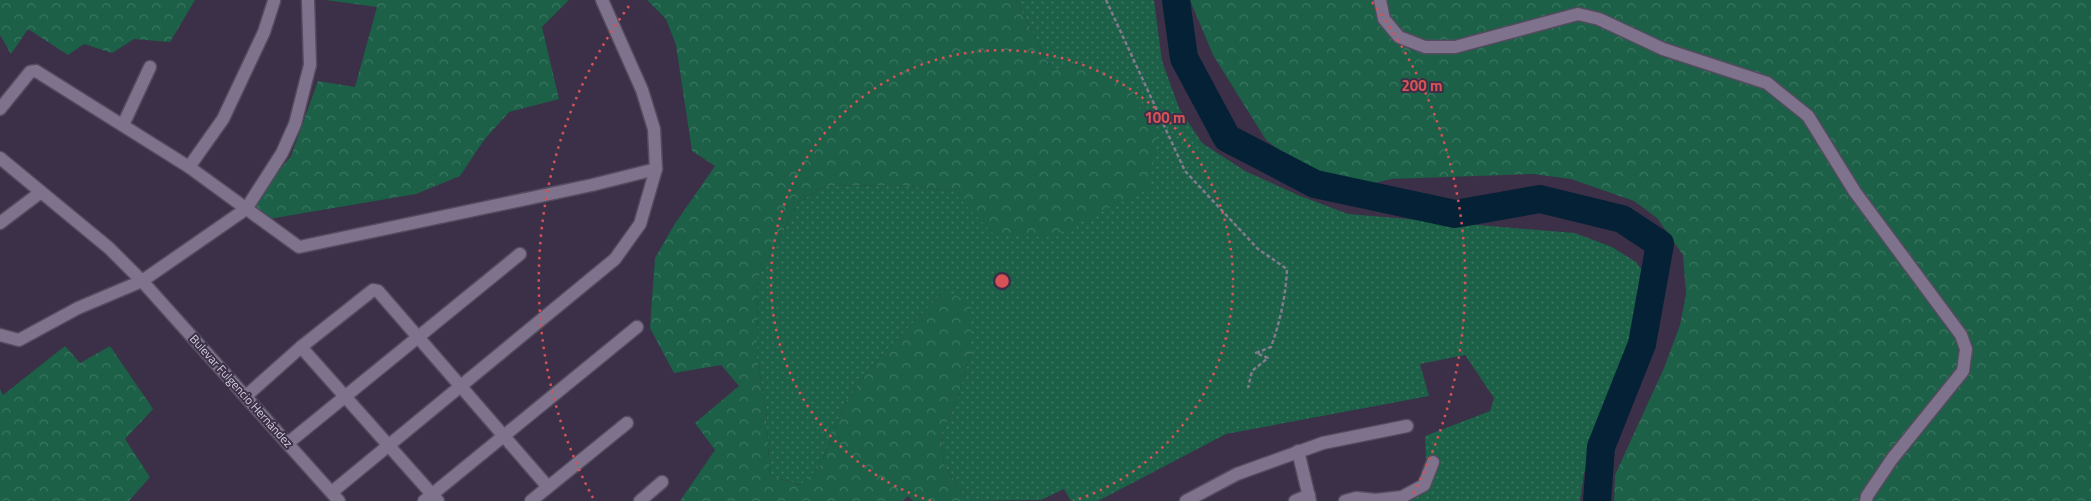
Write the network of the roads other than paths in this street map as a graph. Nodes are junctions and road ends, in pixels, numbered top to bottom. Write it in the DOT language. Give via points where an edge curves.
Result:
graph roads {
  1 [pos="274,0"];
  2 [pos="308,0"];
  3 [pos="602,0"];
  4 [pos="1380,0"];
  5 [pos="150,67"];
  6 [pos="0,109"];
  7 [pos="123,126"];
  8 [pos="0,158"];
  9 [pos="189,166"];
  10 [pos="656,169"];
  11 [pos="41,192"];
  12 [pos="246,209"];
  13 [pos="0,223"];
  14 [pos="520,254"];
  15 [pos="142,281"];
  16 [pos="637,327"];
  17 [pos="0,335"];
  18 [pos="418,336"];
  19 [pos="301,347"];
  20 [pos="461,386"];
  21 [pos="246,396"];
  22 [pos="345,396"];
  23 [pos="627,423"];
  24 [pos="1407,426"];
  25 [pos="505,435"];
  26 [pos="288,443"];
  27 [pos="389,444"];
  28 [pos="1298,452"];
  29 [pos="1433,462"];
  30 [pos="662,482"];
  31 [pos="548,487"];
  32 [pos="335,497"];
  33 [pos="1310,498"];
  34 [pos="432,499"];
  35 [pos="531,501"];
  36 [pos="640,501"];
  37 [pos="1186,501"];
  38 [pos="1295,501"];
  39 [pos="1345,501"];
  40 [pos="1866,501"];
  1 -- 9 [label="street" via="264,32 223,119"];
  2 -- 12 [label="street" via="310,65 295,124 282,153"];
  3 -- 10 [label="street" via="642,90 654,129"];
  4 -- 40 [label="street" via="1384,18 1399,37 1425,48 1455,47 1578,14 1599,19 1663,49 1767,83 1808,116 1855,192 1961,335 1966,349 1963,371 1892,459"];
  5 -- 7 [label="street"];
  6 -- 7 [label="street" via="30,72 36,71"];
  7 -- 9 [label="street"];
  8 -- 11 [label="street, Bulevar Fulgencio Hernández"];
  9 -- 12 [label="street"];
  10 -- 12 [label="street" via="592,186 299,247"];
  10 -- 20 [label="street" via="640,224 615,259"];
  11 -- 13 [label="street"];
  11 -- 15 [label="street, Bulevar Fulgencio Hernández" via="109,248"];
  12 -- 15 [label="street"];
  14 -- 18 [label="street"];
  15 -- 17 [label="street" via="78,308 19,340"];
  15 -- 21 [label="street, Bulevar Fulgencio Hernández"];
  16 -- 25 [label="street"];
  18 -- 19 [label="street" via="378,291 373,290"];
  18 -- 20 [label="street"];
  18 -- 22 [label="street"];
  19 -- 21 [label="street"];
  19 -- 22 [label="street"];
  20 -- 25 [label="street"];
  20 -- 27 [label="street"];
  21 -- 26 [label="street, Bulevar Fulgencio Hernández"];
  22 -- 26 [label="street"];
  22 -- 27 [label="street"];
  23 -- 31 [label="street"];
  24 -- 28 [label="street" via="1323,443"];
  25 -- 31 [label="street"];
  25 -- 34 [label="street"];
  26 -- 32 [label="street, Bulevar Fulgencio Hernández"];
  27 -- 32 [label="street"];
  27 -- 34 [label="street"];
  28 -- 33 [label="street"];
  28 -- 37 [label="street" via="1237,474"];
  29 -- 39 [label="street" via="1424,485 1402,497"];
  30 -- 36 [label="street"];
  31 -- 35 [label="street"];
  33 -- 38 [label="street"];
}
